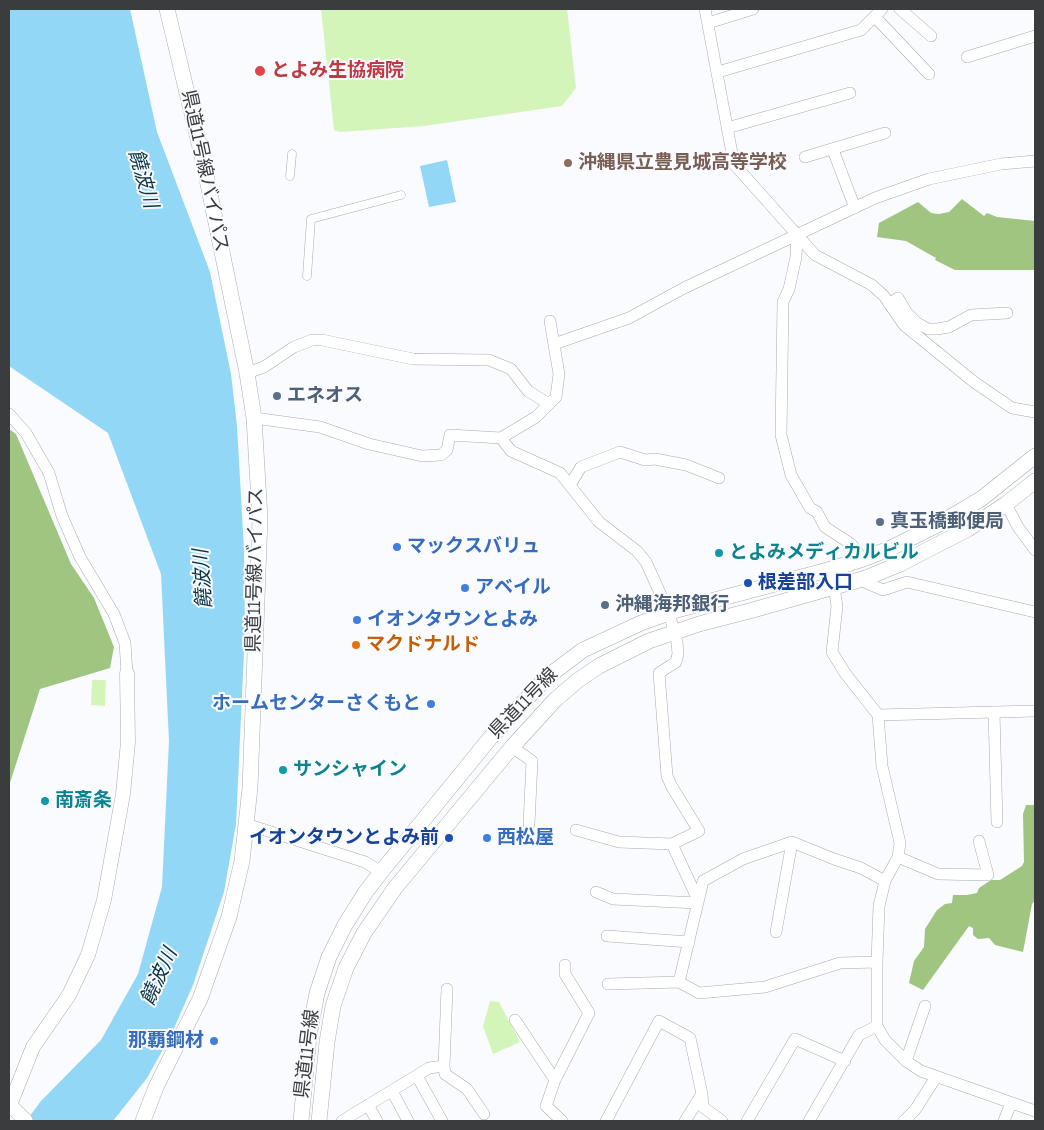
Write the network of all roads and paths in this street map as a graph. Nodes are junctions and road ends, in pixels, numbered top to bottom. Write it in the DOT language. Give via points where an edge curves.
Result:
graph roads {
  1 [pos="167,9"];
  2 [pos="705,9"];
  3 [pos="753,9"];
  4 [pos="900,9"];
  5 [pos="878,13"];
  6 [pos="708,24"];
  7 [pos="931,36"];
  8 [pos="1035,36"];
  9 [pos="967,57"];
  10 [pos="718,72"];
  11 [pos="929,74"];
  12 [pos="850,93"];
  13 [pos="727,128"];
  14 [pos="885,133"];
  15 [pos="833,150"];
  16 [pos="292,154"];
  17 [pos="805,157"];
  18 [pos="1035,161"];
  19 [pos="290,176"];
  20 [pos="402,195"];
  21 [pos="855,208"];
  22 [pos="797,235"];
  23 [pos="307,276"];
  24 [pos="889,304"];
  25 [pos="1006,313"];
  26 [pos="550,321"];
  27 [pos="554,344"];
  28 [pos="247,374"];
  29 [pos="549,404"];
  30 [pos="1035,412"];
  31 [pos="9,414"];
  32 [pos="254,418"];
  33 [pos="501,438"];
  34 [pos="1035,456"];
  35 [pos="719,478"];
  36 [pos="1035,481"];
  37 [pos="570,485"];
  38 [pos="1006,504"];
  39 [pos="1035,550"];
  40 [pos="863,559"];
  41 [pos="828,570"];
  42 [pos="860,580"];
  43 [pos="834,587"];
  44 [pos="1035,599"];
  45 [pos="1033,611"];
  46 [pos="669,613"];
  47 [pos="675,631"];
  48 [pos="127,673"];
  49 [pos="1035,711"];
  50 [pos="994,712"];
  51 [pos="878,715"];
  52 [pos="512,747"];
  53 [pos="997,822"];
  54 [pos="246,824"];
  55 [pos="529,824"];
  56 [pos="576,830"];
  57 [pos="980,841"];
  58 [pos="792,842"];
  59 [pos="672,844"];
  60 [pos="898,857"];
  61 [pos="381,872"];
  62 [pos="885,881"];
  63 [pos="596,892"];
  64 [pos="698,901"];
  65 [pos="776,932"];
  66 [pos="607,936"];
  67 [pos="690,942"];
  68 [pos="877,962"];
  69 [pos="565,965"];
  70 [pos="679,982"];
  71 [pos="608,984"];
  72 [pos="447,989"];
  73 [pos="925,1006"];
  74 [pos="515,1020"];
  75 [pos="876,1026"];
  76 [pos="845,1061"];
  77 [pos="906,1061"];
  78 [pos="444,1066"];
  79 [pos="417,1076"];
  80 [pos="936,1077"];
  81 [pos="555,1080"];
  82 [pos="392,1091"];
  83 [pos="702,1094"];
  84 [pos="1012,1103"];
  85 [pos="368,1105"];
  86 [pos="15,1110"];
  87 [pos="1035,1111"];
  88 [pos="484,1114"];
  89 [pos="143,1121"];
  90 [pos="301,1121"];
  91 [pos="319,1121"];
  92 [pos="342,1121"];
  93 [pos="378,1121"];
  94 [pos="408,1121"];
  95 [pos="442,1121"];
  96 [pos="562,1121"];
  97 [pos="606,1121"];
  98 [pos="685,1121"];
  99 [pos="722,1121"];
  100 [pos="747,1121"];
  101 [pos="809,1121"];
  102 [pos="904,1121"];
  103 [pos="1004,1121"];
  1 -- 28 [label="main road, 県道11号線バイパス"];
  2 -- 6 [label="street"];
  3 -- 6 [label="street"];
  4 -- 7 [label="street"];
  5 -- 10 [label="street" via="861,30"];
  5 -- 11 [label="street"];
  6 -- 10 [label="street"];
  8 -- 9 [label="street"];
  10 -- 13 [label="street"];
  12 -- 13 [label="street"];
  13 -- 22 [label="street" via="734,164"];
  14 -- 15 [label="street"];
  15 -- 17 [label="street"];
  15 -- 21 [label="street"];
  16 -- 19 [label="street"];
  18 -- 21 [label="street" via="928,178"];
  20 -- 23 [label="street" via="310,219"];
  21 -- 22 [label="street"];
  22 -- 24 [label="street" via="815,255 872,285"];
  22 -- 27 [label="street" via="684,288 629,318"];
  22 -- 40 [label="street" via="796,257 783,302 781,435 791,476 810,508 817,512 825,527 852,544"];
  24 -- 25 [label="street" via="898,298 907,314 928,329 949,327 971,315"];
  24 -- 30 [label="street" via="904,325 974,382 1012,408"];
  26 -- 27 [label="street"];
  27 -- 29 [label="street" via="559,374 556,397"];
  28 -- 29 [label="street" via="294,347 322,340 413,359 489,360 511,369 528,391"];
  28 -- 32 [label="main road, 県道11号線バイパス"];
  29 -- 33 [label="street" via="536,417"];
  31 -- 48 [label="street" via="26,433 49,473 62,516 80,557 114,614 125,643"];
  32 -- 33 [label="street" via="320,427 370,444 422,456 441,455 447,450 450,434"];
  32 -- 54 [label="main road, 県道11号線バイパス" via="260,518"];
  33 -- 37 [label="street" via="511,451 560,473"];
  34 -- 40 [label="main road, 県道11号線" via="1003,483 958,513 915,537"];
  35 -- 37 [label="street" via="686,465 645,460 620,452 581,467"];
  36 -- 38 [label="main road, 県道11号線"];
  37 -- 46 [label="street" via="599,522 637,551 646,562"];
  38 -- 39 [label="street"];
  38 -- 42 [label="main road, 県道11号線" via="927,551"];
  40 -- 41 [label="main road, 県道11号線"];
  41 -- 43 [label="street"];
  41 -- 46 [label="main road, 県道11号線"];
  42 -- 43 [label="main road, 県道11号線"];
  42 -- 45 [label="street" via="884,590 907,582"];
  43 -- 47 [label="main road, 県道11号線"];
  43 -- 51 [label="street" via="837,606 832,652 844,673"];
  44 -- 45 [label="street"];
  46 -- 47 [label="street"];
  46 -- 61 [label="main road, 県道11号線" via="595,644 547,677 490,737"];
  47 -- 52 [label="main road, 県道11号線" via="624,653 577,681 554,700"];
  47 -- 59 [label="street" via="676,662 659,673 667,776 699,831"];
  48 -- 86 [label="street" via="128,742 123,794 101,909 88,955 69,995 33,1047"];
  49 -- 50 [label="street"];
  50 -- 51 [label="street"];
  50 -- 53 [label="street"];
  51 -- 60 [label="street" via="882,766 900,843"];
  52 -- 55 [label="street" via="532,762"];
  52 -- 91 [label="main road, 県道11号線" via="395,888 355,950 339,986 329,1024"];
  54 -- 61 [label="street" via="365,862"];
  54 -- 89 [label="main road, 県道11号線バイパス" via="242,862 229,917 200,999 156,1087"];
  56 -- 59 [label="street" via="619,842"];
  57 -- 60 [label="street" via="988,875 938,874"];
  58 -- 62 [label="street" via="861,868"];
  58 -- 64 [label="street" via="743,859 702,881"];
  58 -- 65 [label="street"];
  59 -- 64 [label="street"];
  60 -- 62 [label="street"];
  61 -- 90 [label="main road, 県道11号線" via="345,925 323,973 312,1015"];
  62 -- 68 [label="street" via="879,906"];
  63 -- 64 [label="street" via="613,899"];
  64 -- 67 [label="street"];
  66 -- 67 [label="street"];
  67 -- 70 [label="street"];
  68 -- 70 [label="street" via="840,963 765,986 698,993"];
  68 -- 75 [label="street"];
  69 -- 81 [label="street" via="565,974 589,1013"];
  70 -- 71 [label="street"];
  72 -- 78 [label="street"];
  73 -- 77 [label="street"];
  74 -- 81 [label="street"];
  75 -- 76 [label="street" via="859,1035"];
  75 -- 77 [label="street"];
  76 -- 100 [label="street" via="795,1039"];
  76 -- 101 [label="street"];
  77 -- 80 [label="street"];
  78 -- 79 [label="street" via="430,1068"];
  78 -- 88 [label="street" via="445,1074 467,1089"];
  79 -- 82 [label="street"];
  79 -- 95 [label="street"];
  80 -- 84 [label="street"];
  80 -- 102 [label="street"];
  81 -- 96 [label="street" via="546,1106"];
  82 -- 85 [label="street"];
  82 -- 94 [label="street"];
  83 -- 97 [label="street" via="690,1038 659,1021"];
  83 -- 98 [label="street"];
  83 -- 99 [label="street" via="703,1107"];
  84 -- 87 [label="street"];
  84 -- 103 [label="street"];
  85 -- 92 [label="street"];
  85 -- 93 [label="street"];
}
